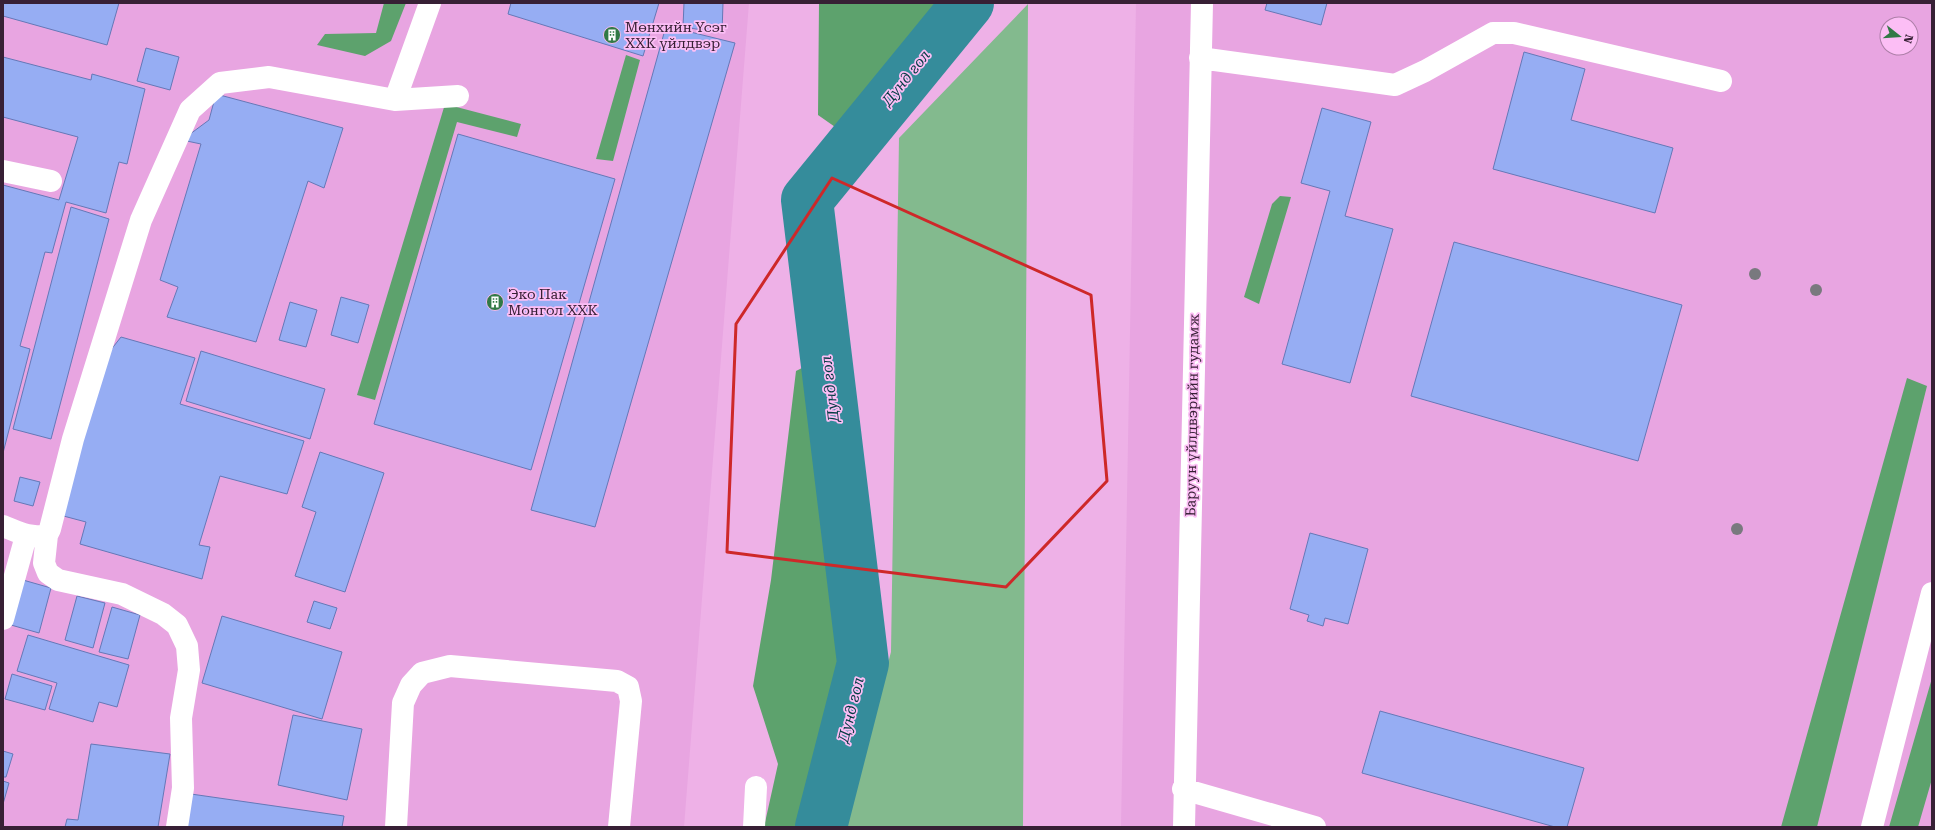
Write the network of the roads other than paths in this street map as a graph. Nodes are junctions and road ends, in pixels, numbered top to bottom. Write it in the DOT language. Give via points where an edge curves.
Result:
graph roads {
  1 [pos="430,3"];
  2 [pos="1202,3"];
  3 [pos="1200,58"];
  4 [pos="1721,81"];
  5 [pos="458,96"];
  6 [pos="395,100"];
  7 [pos="3,171"];
  8 [pos="50,181"];
  9 [pos="3,526"];
  10 [pos="36,535"];
  11 [pos="1932,596"];
  12 [pos="3,619"];
  13 [pos="756,787"];
  14 [pos="1183,789"];
  15 [pos="177,827"];
  16 [pos="396,827"];
  17 [pos="619,827"];
  18 [pos="754,827"];
  19 [pos="1184,827"];
  20 [pos="1315,827"];
  21 [pos="1872,827"];
  1 -- 6 [label="street"];
  2 -- 3 [label="street, Баруун үйлдвэрийн гудамж"];
  3 -- 4 [label="street" via="1396,85 1493,33 1514,33"];
  3 -- 14 [label="street, Баруун үйлдвэрийн гудамж"];
  5 -- 6 [label="street"];
  6 -- 10 [label="street" via="270,77 220,83 190,110 141,220 73,439 50,529"];
  7 -- 8 [label="street"];
  9 -- 10 [label="street"];
  10 -- 12 [label="street"];
  10 -- 15 [label="street" via="48,573 58,580 122,594 163,614 177,625 187,646 189,670 181,718 183,788"];
  11 -- 21 [label="street"];
  13 -- 18 [label="street"];
  14 -- 19 [label="street, Баруун үйлдвэрийн гудамж"];
  14 -- 20 [label="street"];
  16 -- 17 [label="street" via="403,703 410,685 422,673 450,666 617,681 628,687 631,701"];
}
